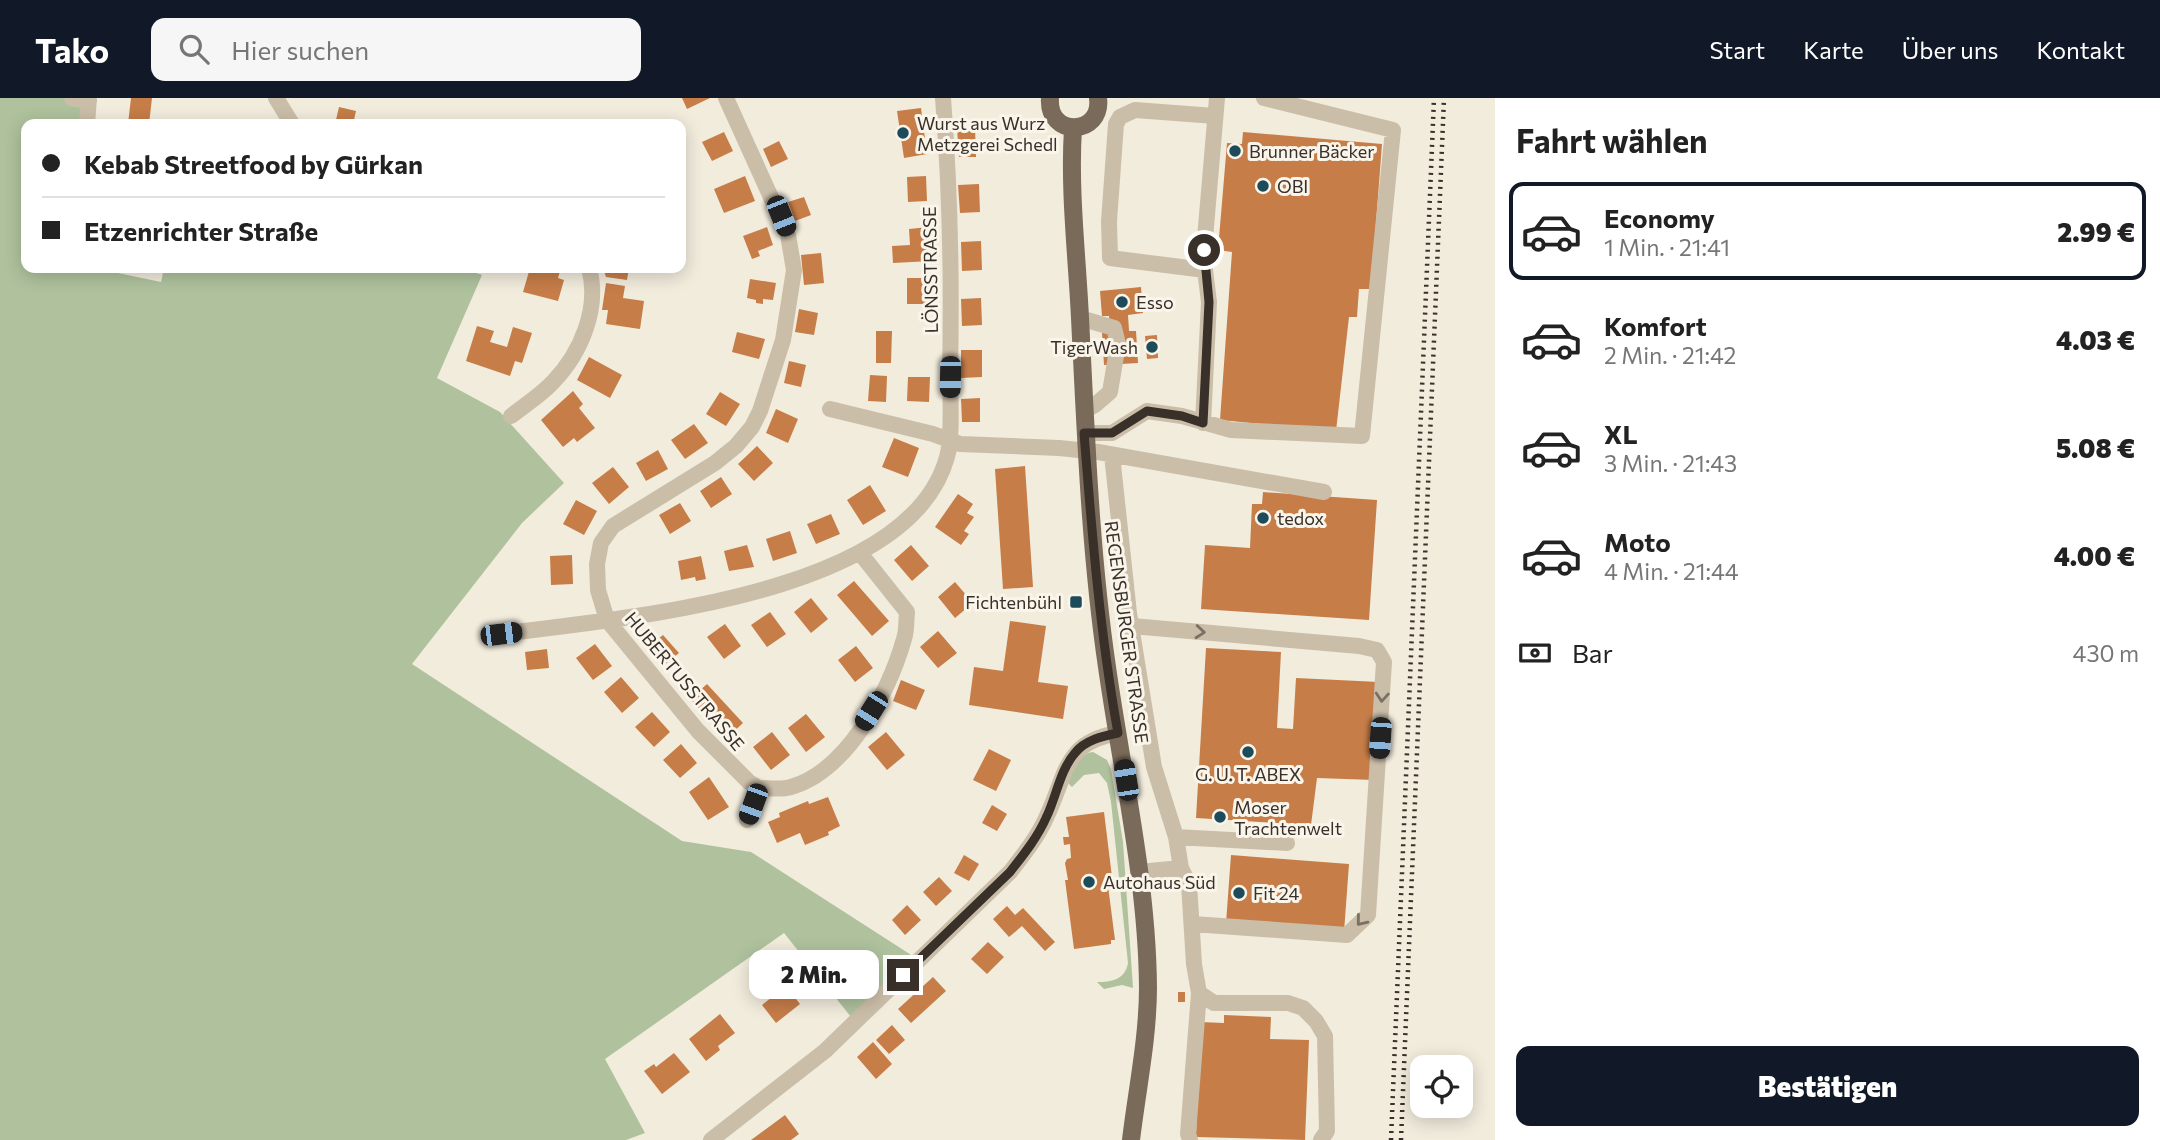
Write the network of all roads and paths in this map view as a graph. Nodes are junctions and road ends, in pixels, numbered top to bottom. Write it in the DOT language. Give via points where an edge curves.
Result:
graph roads {
  1 [pos="72,98"];
  2 [pos="276,98"];
  3 [pos="726,98"];
  4 [pos="943,98"];
  5 [pos="1050,98"];
  6 [pos="1098,98"];
  7 [pos="1217,98"];
  8 [pos="1264,98"];
  9 [pos="89,99"];
  10 [pos="1215,116"];
  11 [pos="87,119"];
  12 [pos="289,119"];
  13 [pos="1073,128"];
  14 [pos="1205,270"];
  15 [pos="589,273"];
  16 [pos="1080,318"];
  17 [pos="830,409"];
  18 [pos="1084,411"];
  19 [pos="511,416"];
  20 [pos="1203,423"];
  21 [pos="1084,433"];
  22 [pos="1107,434"];
  23 [pos="949,441"];
  24 [pos="1086,452"];
  25 [pos="1112,455"];
  26 [pos="1132,458"];
  27 [pos="1324,492"];
  28 [pos="860,553"];
  29 [pos="607,620"];
  30 [pos="1132,626"];
  31 [pos="501,634"];
  32 [pos="1118,733"];
  33 [pos="759,788"];
  34 [pos="747,820"];
  35 [pos="1175,837"];
  36 [pos="1287,844"];
  37 [pos="1181,868"];
  38 [pos="1139,872"];
  39 [pos="1193,924"];
  40 [pos="1199,993"];
  41 [pos="711,1140"];
  42 [pos="1131,1140"];
  43 [pos="1190,1140"];
  44 [pos="1321,1140"];
  1 -- 9 [label="street"];
  2 -- 12 [label="street"];
  3 -- 29 [label="street, HUBERTUSSTRASSE" via="788,235 794,270 783,340 760,411 737,446 613,526 601,543 598,590"];
  4 -- 23 [label="street, LÖNSSTRASSE" via="951,307"];
  5 -- 13 [label="main road" via="1054,118"];
  6 -- 13 [label="main road" via="1093,119"];
  7 -- 10 [label="street"];
  8 -- 20 [label="street" via="1393,130 1362,436 1231,430"];
  9 -- 11 [label="street"];
  10 -- 14 [label="street"];
  10 -- 14 [label="street" via="1135,110 1120,117 1109,221 1110,258"];
  13 -- 16 [label="main road, REGENSBURGER STRASSE"];
  14 -- 20 [label="street" via="1209,302"];
  15 -- 19 [label="street" via="592,304 576,351 553,382"];
  16 -- 18 [label="main road, REGENSBURGER STRASSE"];
  16 -- 18 [label="street" via="1114,328 1118,344 1110,392"];
  17 -- 23 [label="street"];
  18 -- 21 [label="main road, REGENSBURGER STRASSE"];
  20 -- 22 [label="street" via="1147,411"];
  21 -- 22 [label="street"];
  21 -- 24 [label="main road, REGENSBURGER STRASSE"];
  22 -- 26 [label="street"];
  23 -- 24 [label="street"];
  23 -- 28 [label="street, LÖNSSTRASSE" via="947,459 920,509"];
  24 -- 25 [label="street"];
  24 -- 32 [label="main road, REGENSBURGER STRASSE" via="1095,576"];
  25 -- 26 [label="street"];
  25 -- 30 [label="street"];
  26 -- 27 [label="street"];
  28 -- 29 [label="street, LÖNSSTRASSE" via="753,593"];
  28 -- 33 [label="street" via="907,612 905,637 882,694 850,744 826,770 790,788"];
  29 -- 31 [label="street, LÖNSSTRASSE"];
  29 -- 33 [label="street, HUBERTUSSTRASSE" via="698,731"];
  30 -- 35 [label="street" via="1154,767"];
  30 -- 39 [label="street, one-way" via="1359,646 1377,650 1384,662 1368,915 1347,936"];
  32 -- 38 [label="main road, REGENSBURGER STRASSE"];
  32 -- 41 [label="street" via="1094,739 1075,752 1032,844 1010,872 825,1051"];
  33 -- 34 [label="street"];
  35 -- 36 [label="street"];
  35 -- 37 [label="street"];
  37 -- 38 [label="street"];
  37 -- 39 [label="street" via="1189,884"];
  38 -- 42 [label="main road, REGENSBURGER STRASSE" via="1148,988"];
  39 -- 40 [label="street"];
  40 -- 43 [label="street"];
  40 -- 44 [label="street" via="1214,1003 1288,1003 1316,1021 1325,1037 1327,1131"];
}
